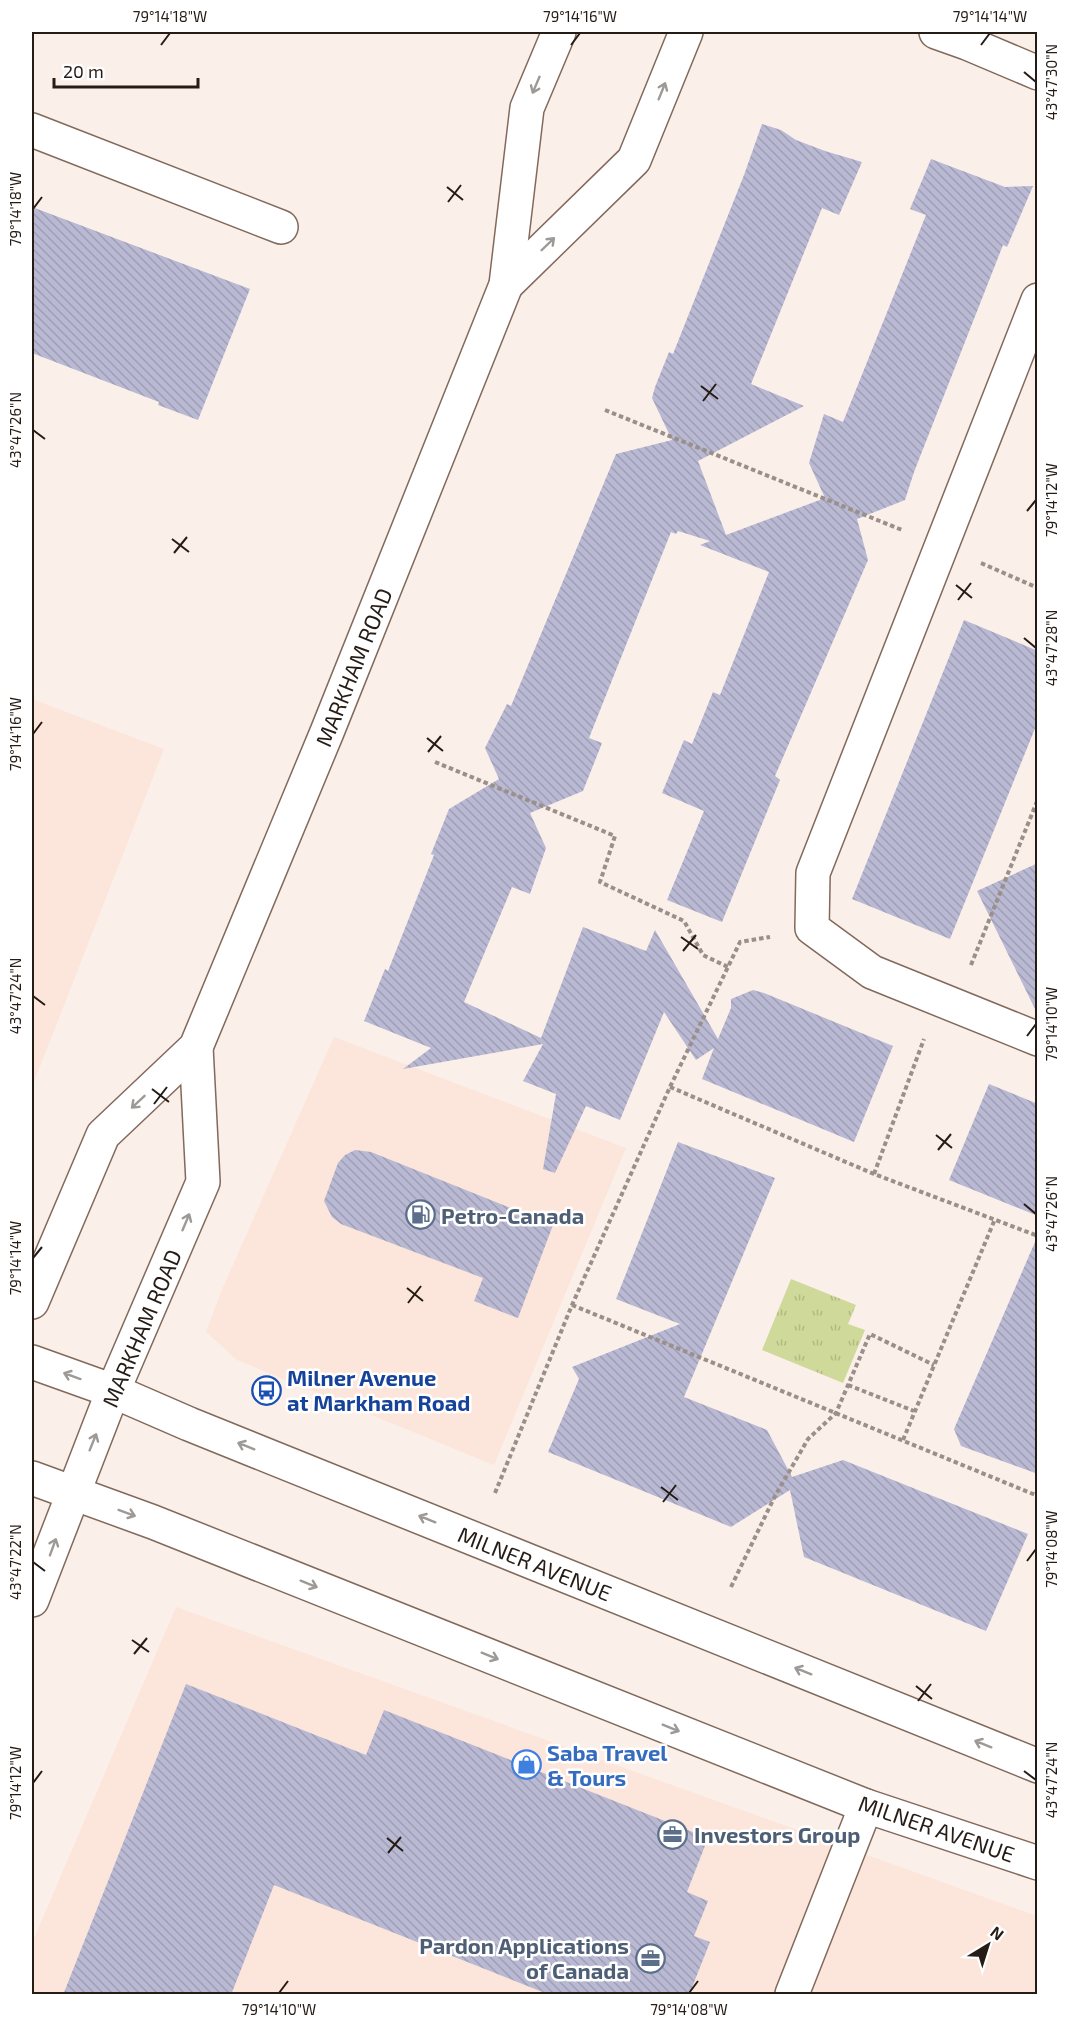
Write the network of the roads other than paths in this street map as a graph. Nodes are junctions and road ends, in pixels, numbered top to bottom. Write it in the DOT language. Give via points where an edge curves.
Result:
graph roads {
  1 [pos="559,32"];
  2 [pos="686,32"];
  3 [pos="936,32"];
  4 [pos="969,37"];
  5 [pos="1038,73"];
  6 [pos="32,130"];
  7 [pos="280,227"];
  8 [pos="506,285"];
  9 [pos="1038,300"];
  10 [pos="1038,1040"];
  11 [pos="196,1047"];
  12 [pos="32,1302"];
  13 [pos="32,1362"];
  14 [pos="113,1391"];
  15 [pos="32,1478"];
  16 [pos="72,1492"];
  17 [pos="32,1600"];
  18 [pos="1038,1766"];
  19 [pos="866,1806"];
  20 [pos="1038,1863"];
  21 [pos="792,1995"];
  1 -- 8 [label="main road, MARKHAM ROAD, one-way" via="527,108"];
  8 -- 2 [label="main road, MARKHAM ROAD, one-way" via="634,160"];
  3 -- 4 [label="main road"];
  4 -- 5 [label="main road"];
  6 -- 7 [label="main road"];
  8 -- 11 [label="main road, MARKHAM ROAD"];
  9 -- 10 [label="main road" via="813,873 812,928 872,972"];
  11 -- 12 [label="main road, MARKHAM ROAD, one-way" via="103,1135"];
  14 -- 11 [label="main road, MARKHAM ROAD, one-way" via="203,1182"];
  14 -- 13 [label="main road, MILNER AVENUE, one-way"];
  16 -- 14 [label="main road, MARKHAM ROAD, one-way"];
  18 -- 14 [label="main road, MILNER AVENUE, one-way"];
  15 -- 16 [label="main road, MILNER AVENUE"];
  17 -- 16 [label="main road, MARKHAM ROAD, one-way"];
  16 -- 19 [label="main road, MILNER AVENUE, one-way"];
  19 -- 20 [label="main road, MILNER AVENUE"];
  19 -- 21 [label="main road"];
}
